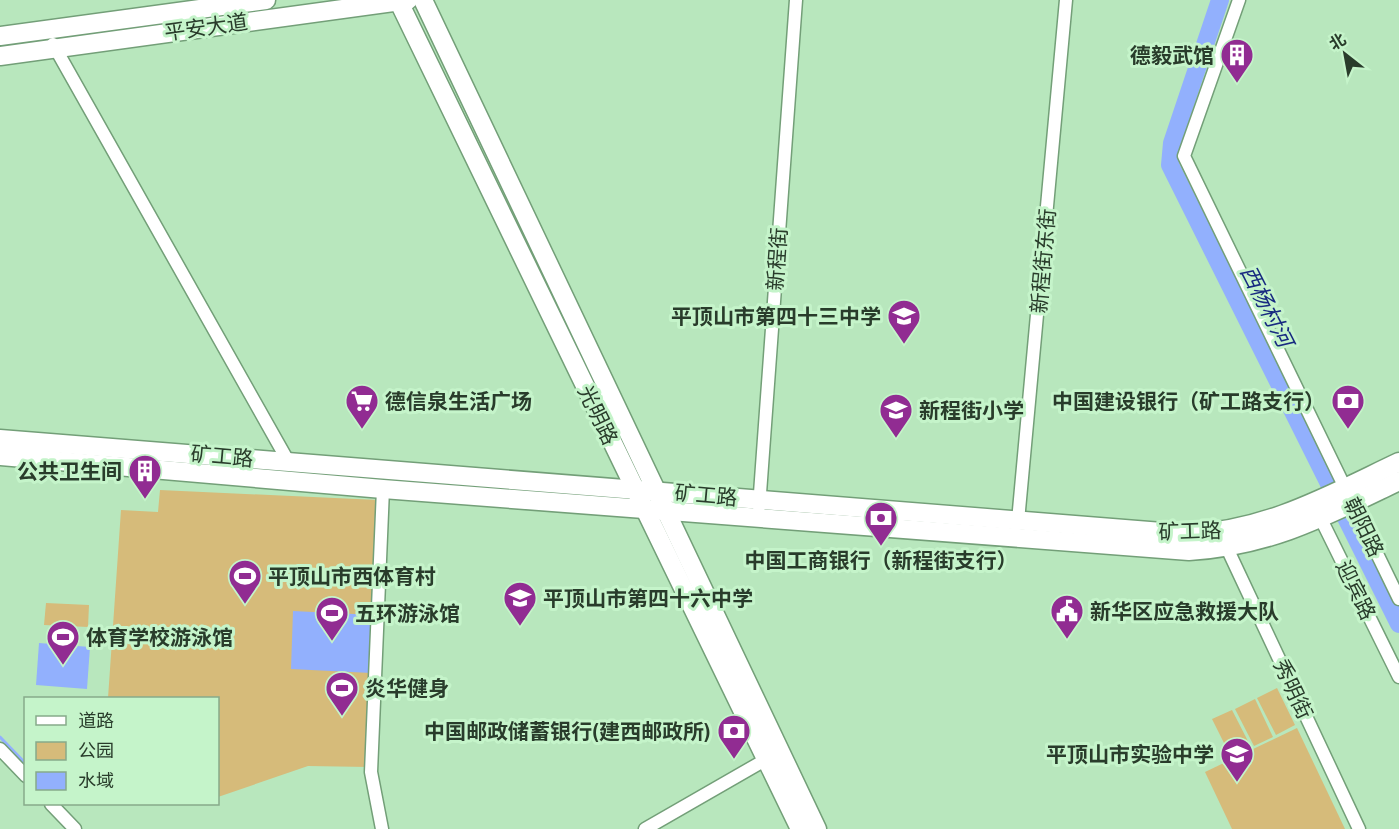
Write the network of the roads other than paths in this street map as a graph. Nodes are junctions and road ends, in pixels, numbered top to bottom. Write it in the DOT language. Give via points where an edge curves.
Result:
graph roads {
  1 [pos="266,0"];
  2 [pos="423,0"];
  3 [pos="796,0"];
  4 [pos="1066,0"];
  5 [pos="1239,0"];
  6 [pos="403,1"];
  7 [pos="45,30"];
  8 [pos="0,36"];
  9 [pos="55,47"];
  10 [pos="0,56"];
  11 [pos="0,439"];
  12 [pos="0,456"];
  13 [pos="288,462"];
  14 [pos="1399,462"];
  15 [pos="1399,481"];
  16 [pos="383,489"];
  17 [pos="634,489"];
  18 [pos="657,490"];
  19 [pos="1348,496"];
  20 [pos="644,508"];
  21 [pos="759,508"];
  22 [pos="1322,508"];
  23 [pos="668,510"];
  24 [pos="1018,521"];
  25 [pos="1227,548"];
  26 [pos="1399,599"];
  27 [pos="1399,677"];
  28 [pos="0,749"];
  29 [pos="773,755"];
  30 [pos="24,774"];
  31 [pos="52,805"];
  32 [pos="75,829"];
  33 [pos="382,829"];
  34 [pos="645,829"];
  35 [pos="800,829"];
  36 [pos="818,829"];
  37 [pos="1359,829"];
  1 -- 7 [label="main road, 平安大道"];
  2 -- 18 [label="main road, 光明路"];
  3 -- 21 [label="street, 新程街"];
  4 -- 24 [label="street, 新程街东街"];
  5 -- 19 [label="street, 朝阳路" via="1184,156"];
  6 -- 9 [label="main road, 平安大道"];
  6 -- 17 [label="main road, 光明路"];
  7 -- 8 [label="main road, 平安大道"];
  7 -- 9 [label="street"];
  9 -- 10 [label="main road, 平安大道"];
  9 -- 13 [label="street"];
  11 -- 13 [label="main road, 矿工路"];
  12 -- 16 [label="main road, 矿工路"];
  13 -- 17 [label="main road, 矿工路"];
  14 -- 19 [label="main road, 矿工路"];
  15 -- 19 [label="main road, 矿工路"];
  16 -- 20 [label="main road, 矿工路"];
  16 -- 33 [label="street" via="371,772"];
  17 -- 18 [label="main road, 矿工路"];
  17 -- 20 [label="main road, 光明路"];
  18 -- 21 [label="main road, 矿工路"];
  18 -- 23 [label="main road, 光明路"];
  19 -- 22 [label="main road, 矿工路"];
  19 -- 26 [label="street, 朝阳路"];
  20 -- 23 [label="main road, 矿工路"];
  20 -- 29 [label="main road, 光明路"];
  21 -- 23 [label="main road, 矿工路"];
  21 -- 24 [label="main road, 矿工路"];
  21 -- 25 [label="main road, 矿工路" via="1157,550"];
  22 -- 24 [label="main road, 矿工路" via="1206,533"];
  22 -- 25 [label="main road, 矿工路" via="1289,532"];
  22 -- 27 [label="street, 迎宾路"];
  23 -- 29 [label="main road, 光明路"];
  25 -- 37 [label="street, 秀明街"];
  28 -- 30 [label="street"];
  29 -- 34 [label="street"];
  29 -- 35 [label="main road, 光明路"];
  29 -- 36 [label="main road, 光明路"];
  31 -- 32 [label="street"];
}
